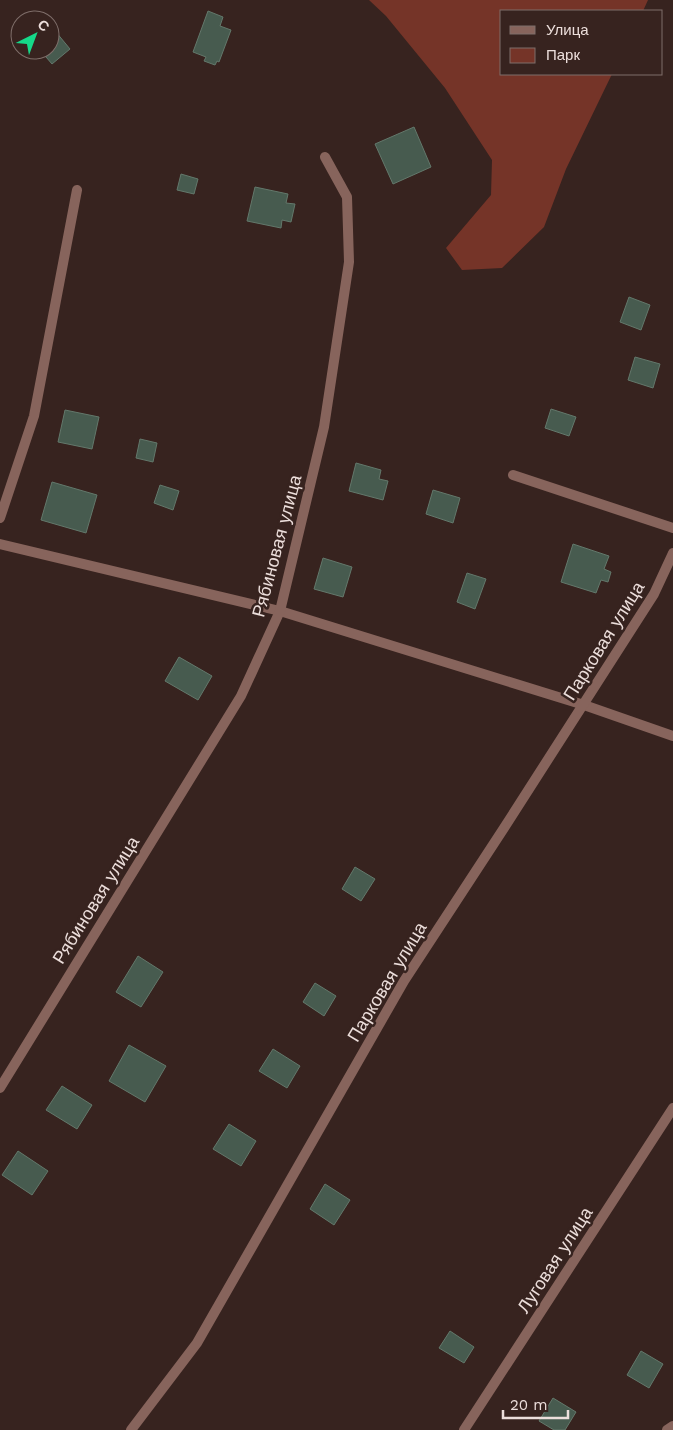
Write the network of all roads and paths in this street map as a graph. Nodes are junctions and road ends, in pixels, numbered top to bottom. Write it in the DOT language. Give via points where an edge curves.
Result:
graph roads {
  1 [pos="325,157"];
  2 [pos="77,190"];
  3 [pos="513,475"];
  4 [pos="0,518"];
  5 [pos="673,528"];
  6 [pos="0,544"];
  7 [pos="673,554"];
  8 [pos="280,611"];
  9 [pos="584,705"];
  10 [pos="673,736"];
  11 [pos="0,1088"];
  12 [pos="673,1108"];
  13 [pos="673,1426"];
  14 [pos="132,1430"];
  15 [pos="464,1430"];
  16 [pos="667,1430"];
  1 -- 8 [label="street, Рябиновая улица" via="348,197 350,262 324,427"];
  2 -- 4 [label="street" via="34,416"];
  3 -- 5 [label="street"];
  6 -- 8 [label="street"];
  7 -- 9 [label="street, Парковая улица" via="654,594"];
  8 -- 9 [label="street"];
  8 -- 11 [label="street, Рябиновая улица" via="241,696"];
  9 -- 10 [label="street"];
  9 -- 14 [label="street, Парковая улица" via="404,981 197,1343"];
  12 -- 15 [label="street, Луговая улица"];
  13 -- 16 [label="street"];
}
